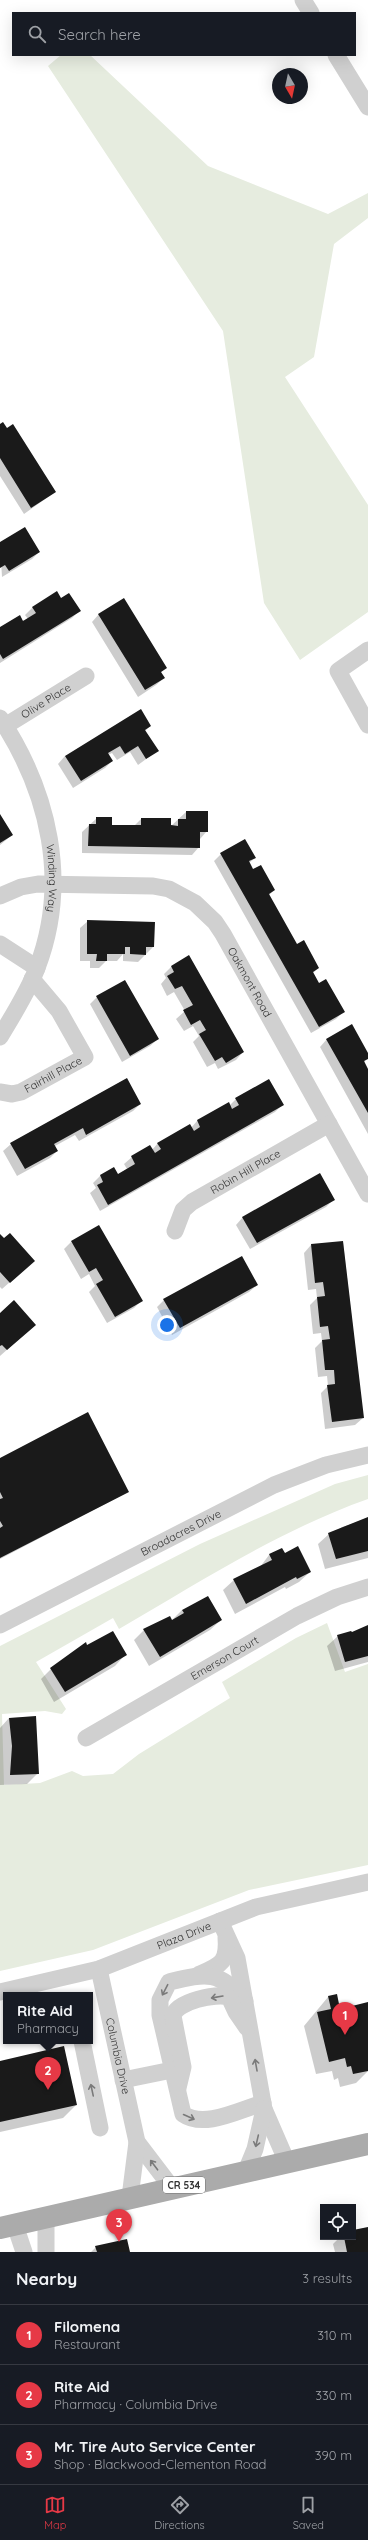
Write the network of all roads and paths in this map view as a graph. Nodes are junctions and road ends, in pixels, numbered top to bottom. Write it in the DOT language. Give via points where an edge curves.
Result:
graph roads {
  1 [pos="303,0"];
  2 [pos="310,12"];
  3 [pos="337,56"];
  4 [pos="368,106"];
  5 [pos="368,650"];
  6 [pos="86,676"];
  7 [pos="2,722"];
  8 [pos="368,725"];
  9 [pos="53,884"];
  10 [pos="0,896"];
  11 [pos="0,944"];
  12 [pos="35,973"];
  13 [pos="0,1037"];
  14 [pos="0,1092"];
  15 [pos="329,1124"];
  16 [pos="368,1194"];
  17 [pos="175,1231"];
  18 [pos="368,1455"];
  19 [pos="368,1587"];
  20 [pos="0,1625"];
  21 [pos="86,1738"];
  22 [pos="368,1882"];
  23 [pos="223,1929"];
  24 [pos="99,1969"];
  25 [pos="198,1975"];
  26 [pos="0,1992"];
  27 [pos="245,2001"];
  28 [pos="250,2031"];
  29 [pos="83,2044"];
  30 [pos="172,2070"];
  31 [pos="123,2080"];
  32 [pos="177,2091"];
  33 [pos="263,2106"];
  34 [pos="100,2128"];
  35 [pos="137,2142"];
  36 [pos="368,2144"];
  37 [pos="287,2162"];
  38 [pos="246,2171"];
  39 [pos="172,2188"];
  40 [pos="130,2197"];
  41 [pos="46,2217"];
  42 [pos="7,2226"];
  43 [pos="24,2252"];
  44 [pos="46,2252"];
  1 -- 2 [label="street"];
  3 -- 4 [label="street"];
  5 -- 8 [label="street" via="338,671"];
  6 -- 7 [label="street, Olive Place"];
  7 -- 9 [label="street, Winding Way" via="26,763 45,812 52,850"];
  9 -- 10 [label="street, Oakmont Road" via="21,887"];
  9 -- 12 [label="street, Winding Way" via="50,920"];
  9 -- 15 [label="street, Oakmont Road" via="152,886 169,889 205,912 223,934"];
  11 -- 12 [label="street"];
  12 -- 13 [label="street, Winding Way"];
  12 -- 14 [label="street, Fairhill Place" via="85,1057 21,1092"];
  15 -- 16 [label="street, Oakmont Road"];
  15 -- 17 [label="street, Robin Hill Place" via="192,1202 183,1210"];
  18 -- 20 [label="street, Broadacres Drive" via="326,1465 274,1485"];
  19 -- 21 [label="street, Emerson Court" via="337,1597 297,1616"];
  22 -- 23 [label="street, Plaza Drive" via="256,1907"];
  23 -- 24 [label="street, Plaza Drive"];
  23 -- 25 [label="street" via="227,1954 222,1963"];
  23 -- 27 [label="street" via="237,1958"];
  24 -- 26 [label="street, Plaza Drive"];
  24 -- 31 [label="street, Columbia Drive"];
  25 -- 27 [label="street" via="218,1977 231,1984"];
  25 -- 30 [label="street, one-way" via="169,1982 160,2000 160,2015"];
  27 -- 28 [label="street"];
  28 -- 32 [label="street, one-way" via="229,1997 222,1995 178,2007 173,2016 183,2067"];
  33 -- 28 [label="street, one-way"];
  34 -- 29 [label="street, one-way"];
  30 -- 31 [label="street"];
  30 -- 32 [label="street"];
  31 -- 35 [label="street, Columbia Drive"];
  32 -- 33 [label="street, one-way" via="183,2114 191,2119 203,2120"];
  33 -- 37 [label="street"];
  33 -- 38 [label="street, one-way" via="255,2149"];
  39 -- 35 [label="street, Columbia Drive, one-way"];
  35 -- 40 [label="street, Columbia Drive"];
  36 -- 37 [label="main road, CR 534"];
  37 -- 38 [label="main road, CR 534"];
  38 -- 39 [label="main road, CR 534"];
  39 -- 40 [label="main road, CR 534"];
  40 -- 41 [label="main road, CR 534"];
  41 -- 42 [label="main road, CR 534"];
  41 -- 44 [label="street"];
  42 -- 43 [label="street"];
}
